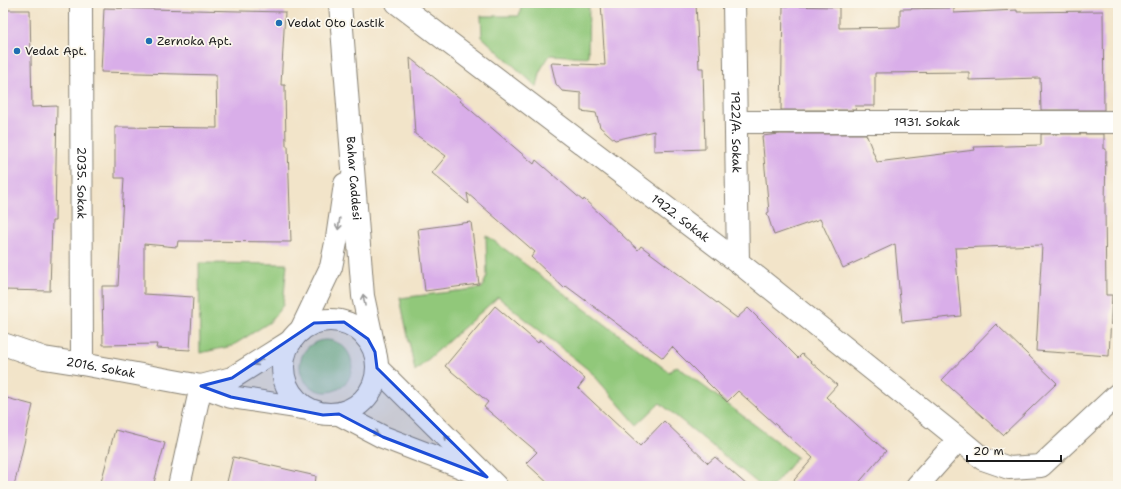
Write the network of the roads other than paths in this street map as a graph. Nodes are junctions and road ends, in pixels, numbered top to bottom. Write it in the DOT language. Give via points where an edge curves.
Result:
graph roads {
  1 [pos="80,3"];
  2 [pos="340,3"];
  3 [pos="397,3"];
  4 [pos="734,3"];
  5 [pos="736,122"];
  6 [pos="1118,122"];
  7 [pos="351,143"];
  8 [pos="738,262"];
  9 [pos="296,336"];
  10 [pos="3,344"];
  11 [pos="376,360"];
  12 [pos="82,364"];
  13 [pos="201,386"];
  14 [pos="1118,394"];
  15 [pos="308,409"];
  16 [pos="339,414"];
  17 [pos="959,439"];
  18 [pos="491,482"];
  19 [pos="179,486"];
  20 [pos="917,486"];
  1 -- 12 [label="street, 2035. Sokak"];
  2 -- 7 [label="street, Bahar Caddesi"];
  3 -- 8 [label="street, 1922. Sokak"];
  4 -- 5 [label="street, 1922/A. Sokak"];
  5 -- 6 [label="street, 1931. Sokak"];
  5 -- 8 [label="street, 1922/A. Sokak"];
  7 -- 9 [label="street, one-way" via="331,267"];
  11 -- 7 [label="street, Bahar Caddesi, one-way" via="363,296"];
  8 -- 17 [label="street, 1922. Sokak"];
  9 -- 11 [label="street" via="314,323 328,320 344,322 368,339"];
  9 -- 13 [label="street, one-way" via="232,378"];
  9 -- 15 [label="street" via="284,355 283,370 286,386 295,399"];
  10 -- 12 [label="street, 2016. Sokak" via="44,358"];
  11 -- 16 [label="street" via="374,384 366,398 354,408"];
  18 -- 11 [label="street, one-way"];
  12 -- 13 [label="street, 2016. Sokak"];
  13 -- 15 [label="street, 2016. Sokak" via="231,397"];
  13 -- 19 [label="street"];
  14 -- 17 [label="street, 1922. Sokak" via="1041,466 1009,468 983,459"];
  15 -- 16 [label="street" via="323,414"];
  16 -- 18 [label="street, one-way" via="383,437"];
  17 -- 20 [label="street"];
}
